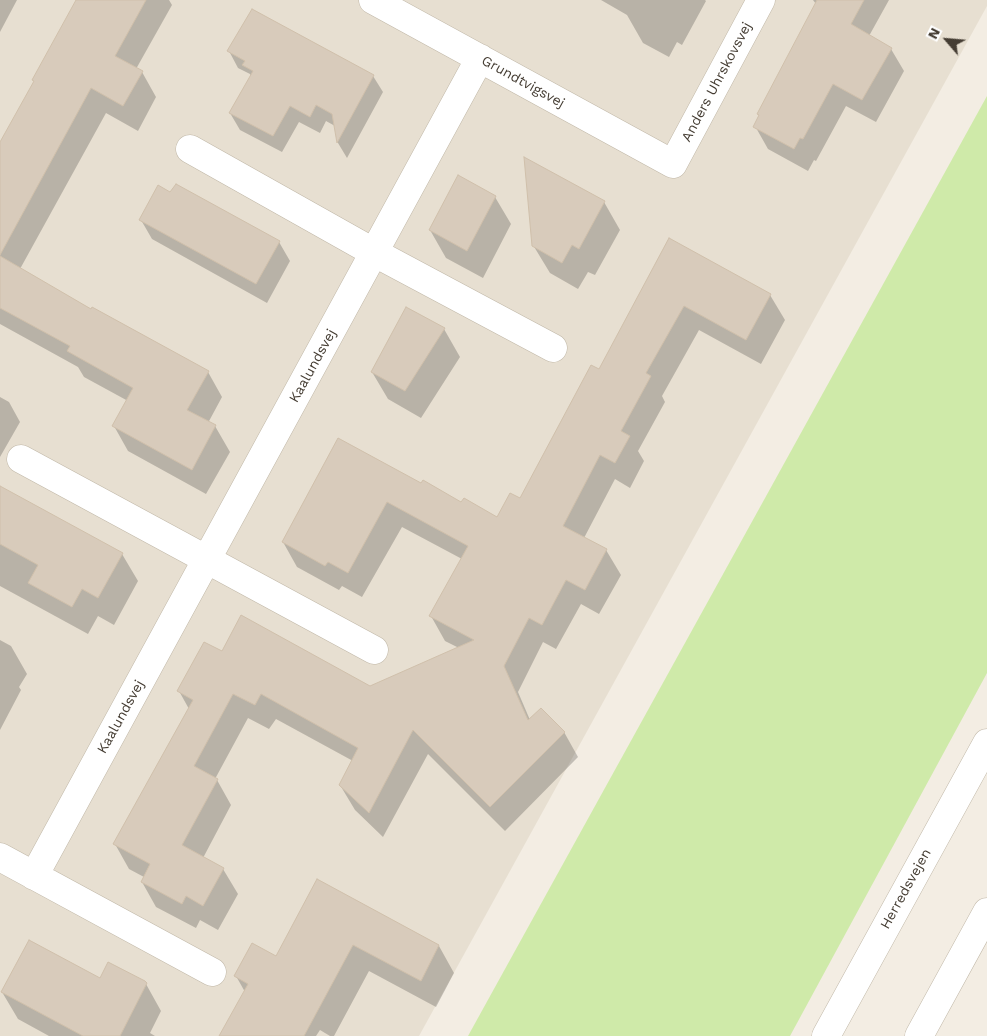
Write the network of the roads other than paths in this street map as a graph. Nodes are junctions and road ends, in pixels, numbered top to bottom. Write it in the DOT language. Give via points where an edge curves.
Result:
graph roads {
  1 [pos="373,0"];
  2 [pos="761,0"];
  3 [pos="480,58"];
  4 [pos="190,149"];
  5 [pos="673,164"];
  6 [pos="375,252"];
  7 [pos="553,348"];
  8 [pos="21,459"];
  9 [pos="207,559"];
  10 [pos="374,650"];
  11 [pos="987,743"];
  12 [pos="0,857"];
  13 [pos="34,876"];
  14 [pos="987,912"];
  15 [pos="212,972"];
  16 [pos="826,1036"];
  17 [pos="919,1036"];
  1 -- 3 [label="street, Grundtvigsvej"];
  2 -- 5 [label="street, Anders Uhrskovsvej"];
  3 -- 5 [label="street, Grundtvigsvej"];
  3 -- 6 [label="street, Kaalundsvej"];
  4 -- 6 [label="street"];
  6 -- 7 [label="street"];
  6 -- 9 [label="street, Kaalundsvej"];
  8 -- 9 [label="street"];
  9 -- 10 [label="street"];
  9 -- 13 [label="street, Kaalundsvej"];
  11 -- 16 [label="street, Herredsvejen"];
  12 -- 13 [label="street"];
  13 -- 15 [label="street"];
  14 -- 17 [label="street"];
}
